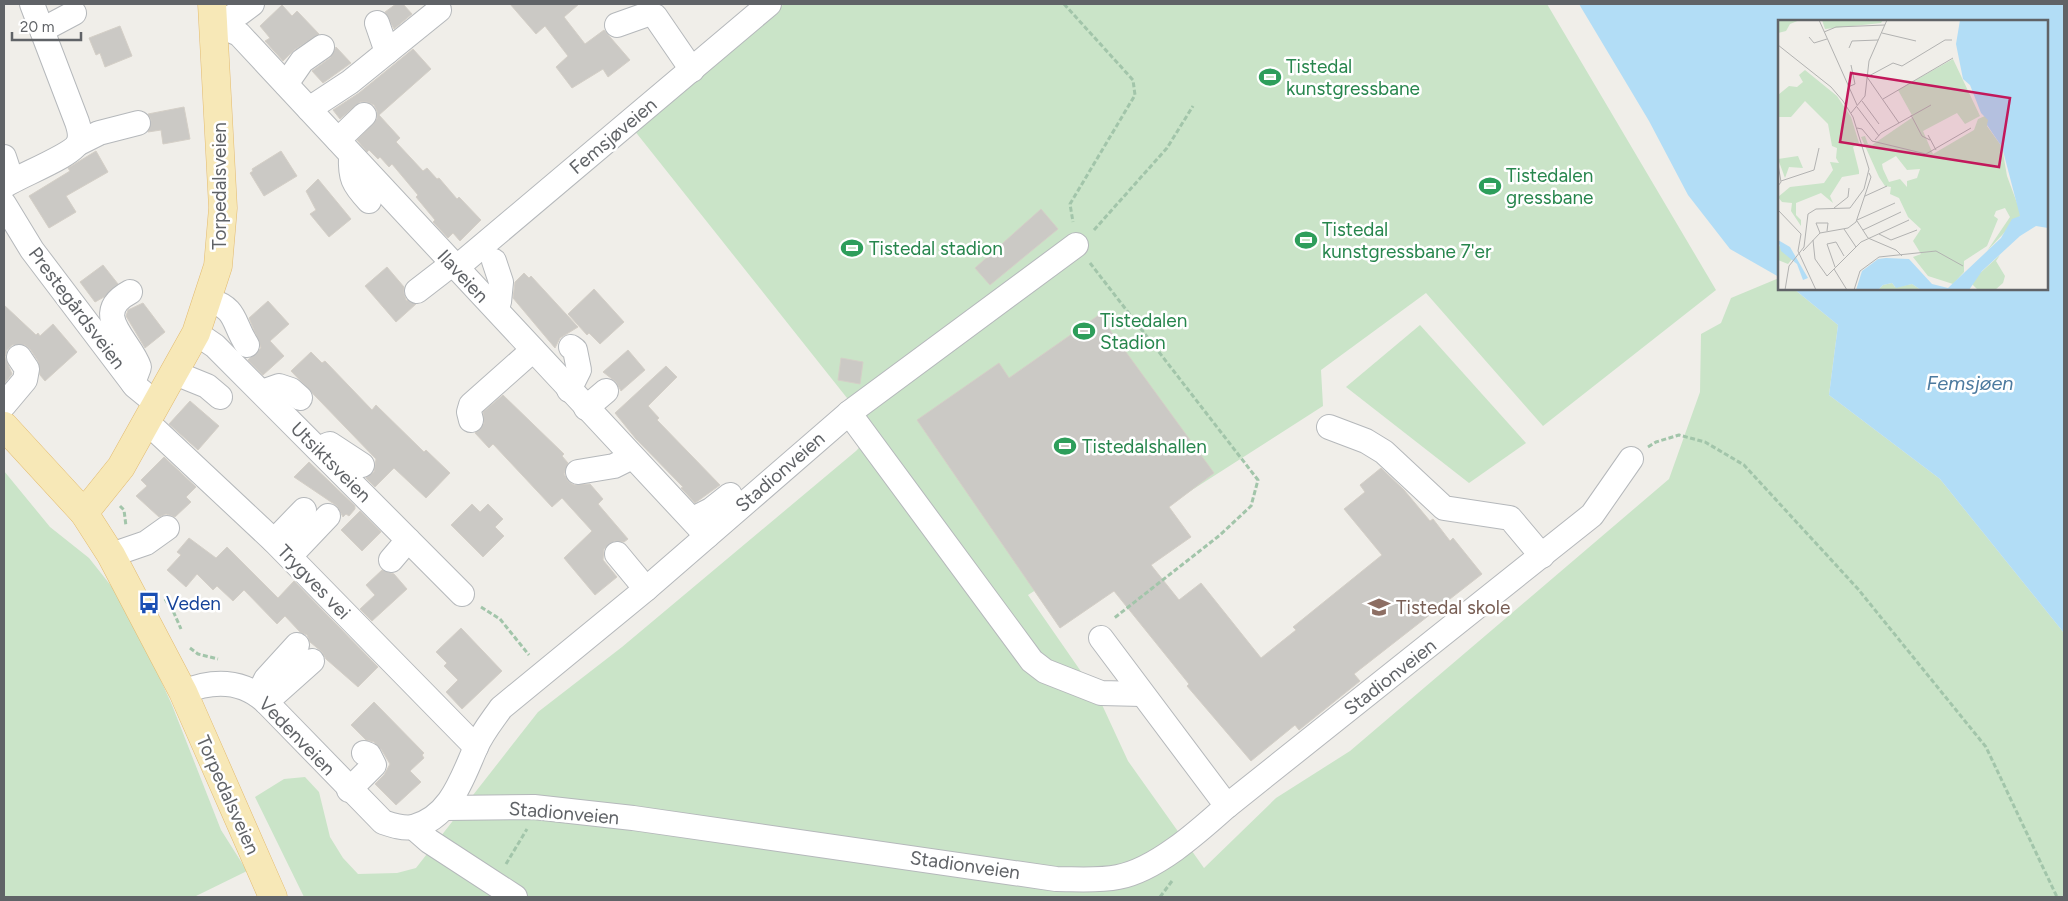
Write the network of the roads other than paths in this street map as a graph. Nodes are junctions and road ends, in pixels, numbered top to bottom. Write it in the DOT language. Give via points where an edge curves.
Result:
graph roads {
  1 [pos="32,4"];
  2 [pos="252,4"];
  3 [pos="769,4"];
  4 [pos="426,9"];
  5 [pos="655,10"];
  6 [pos="74,13"];
  7 [pos="214,14"];
  8 [pos="377,23"];
  9 [pos="617,25"];
  10 [pos="42,30"];
  11 [pos="322,47"];
  12 [pos="387,52"];
  13 [pos="692,70"];
  14 [pos="286,84"];
  15 [pos="309,109"];
  16 [pos="364,115"];
  17 [pos="138,123"];
  18 [pos="79,143"];
  19 [pos="344,147"];
  20 [pos="4,157"];
  21 [pos="8,183"];
  22 [pos="369,200"];
  23 [pos="4,204"];
  24 [pos="1076,246"];
  25 [pos="494,261"];
  26 [pos="454,266"];
  27 [pos="417,290"];
  28 [pos="130,292"];
  29 [pos="209,300"];
  30 [pos="495,304"];
  31 [pos="524,324"];
  32 [pos="196,333"];
  33 [pos="247,345"];
  34 [pos="571,347"];
  35 [pos="532,350"];
  36 [pos="19,357"];
  37 [pos="175,373"];
  38 [pos="133,383"];
  39 [pos="569,390"];
  40 [pos="606,391"];
  41 [pos="262,392"];
  42 [pos="220,397"];
  43 [pos="300,398"];
  44 [pos="4,405"];
  45 [pos="586,408"];
  46 [pos="152,413"];
  47 [pos="849,413"];
  48 [pos="471,420"];
  49 [pos="4,426"];
  50 [pos="1329,427"];
  51 [pos="318,447"];
  52 [pos="632,457"];
  53 [pos="1631,459"];
  54 [pos="362,464"];
  55 [pos="578,472"];
  56 [pos="730,495"];
  57 [pos="304,510"];
  58 [pos="84,513"];
  59 [pos="328,516"];
  60 [pos="167,528"];
  61 [pos="700,528"];
  62 [pos="408,540"];
  63 [pos="282,549"];
  64 [pos="123,551"];
  65 [pos="617,554"];
  66 [pos="1542,556"];
  67 [pos="391,560"];
  68 [pos="646,589"];
  69 [pos="462,594"];
  70 [pos="1101,638"];
  71 [pos="305,653"];
  72 [pos="182,692"];
  73 [pos="1142,694"];
  74 [pos="262,698"];
  75 [pos="476,747"];
  76 [pos="364,753"];
  77 [pos="349,790"];
  78 [pos="1227,806"];
  79 [pos="445,808"];
  80 [pos="412,827"];
  81 [pos="506,891"];
  82 [pos="273,897"];
  1 -- 10 [label="street"];
  2 -- 7 [label="street" via="240,13"];
  3 -- 13 [label="street, Femsjøveien"];
  4 -- 12 [label="street"];
  5 -- 9 [label="street"];
  5 -- 13 [label="street"];
  6 -- 10 [label="street"];
  7 -- 14 [label="street, Ilaveien" via="239,34"];
  7 -- 29 [label="main road, Torpedalsveien" via="223,208 218,266"];
  8 -- 12 [label="street"];
  10 -- 18 [label="street" via="78,96"];
  11 -- 14 [label="street" via="302,61"];
  12 -- 15 [label="street"];
  13 -- 26 [label="street, Femsjøveien"];
  14 -- 15 [label="street, Ilaveien"];
  15 -- 19 [label="street, Ilaveien"];
  16 -- 19 [label="street"];
  17 -- 18 [label="street" via="99,133"];
  18 -- 21 [label="street" via="68,153"];
  19 -- 22 [label="street" via="354,185"];
  19 -- 26 [label="street, Ilaveien" via="395,192"];
  20 -- 21 [label="street"];
  23 -- 38 [label="street, Prestegårdsveien" via="32,250"];
  24 -- 47 [label="street, Stadionveien"];
  25 -- 30 [label="street" via="501,282"];
  26 -- 27 [label="street, Femsjøveien"];
  26 -- 30 [label="street, Ilaveien"];
  28 -- 38 [label="street" via="112,308 112,321 139,366"];
  29 -- 32 [label="main road, Torpedalsveien"];
  29 -- 33 [label="street" via="224,305 232,312 237,330"];
  30 -- 31 [label="street" via="509,306"];
  30 -- 35 [label="street, Ilaveien"];
  32 -- 37 [label="main road, Torpedalsveien"];
  32 -- 41 [label="street, Utsiktsveien" via="215,346"];
  34 -- 39 [label="street" via="575,350 579,370"];
  35 -- 39 [label="street, Ilaveien"];
  35 -- 48 [label="street" via="471,405"];
  36 -- 44 [label="street" via="27,369 25,380"];
  37 -- 42 [label="street" via="207,386"];
  37 -- 46 [label="main road, Torpedalsveien"];
  38 -- 46 [label="street, Prestegårdsveien"];
  39 -- 45 [label="street, Ilaveien"];
  40 -- 45 [label="street"];
  41 -- 43 [label="street" via="279,386"];
  41 -- 51 [label="street, Utsiktsveien"];
  45 -- 52 [label="street, Ilaveien"];
  46 -- 58 [label="main road, Torpedalsveien" via="121,467"];
  46 -- 63 [label="street, Trygves vei"];
  47 -- 61 [label="street, Stadionveien"];
  47 -- 73 [label="street" via="1032,661 1045,671 1101,693"];
  49 -- 58 [label="main road"];
  50 -- 66 [label="street" via="1366,441 1384,452 1444,508 1510,518"];
  51 -- 54 [label="street" via="330,444"];
  51 -- 62 [label="street, Utsiktsveien" via="390,509"];
  52 -- 55 [label="street" via="614,466"];
  52 -- 61 [label="street, Ilaveien"];
  53 -- 66 [label="street, Stadionveien" via="1592,515"];
  56 -- 61 [label="street" via="711,510"];
  57 -- 63 [label="street"];
  58 -- 64 [label="main road"];
  59 -- 63 [label="street"];
  60 -- 64 [label="street" via="146,543"];
  61 -- 68 [label="street, Stadionveien"];
  62 -- 67 [label="street"];
  62 -- 69 [label="street, Utsiktsveien"];
  63 -- 75 [label="street, Trygves vei"];
  64 -- 72 [label="main road"];
  65 -- 68 [label="street"];
  66 -- 78 [label="street, Stadionveien"];
  68 -- 75 [label="street, Stadionveien" via="501,708 487,712"];
  70 -- 73 [label="street"];
  71 -- 74 [label="street" via="266,679"];
  72 -- 74 [label="street, Vedenveien" via="201,684 236,684"];
  72 -- 82 [label="main road, Torpedalsveien"];
  73 -- 78 [label="street"];
  74 -- 77 [label="street, Vedenveien"];
  75 -- 79 [label="street, Stadionveien" via="465,777"];
  76 -- 77 [label="street" via="374,765"];
  77 -- 80 [label="street, Vedenveien" via="383,822"];
  78 -- 79 [label="street, Stadionveien" via="1190,839 1141,869 1119,877 1093,879 1056,879 534,807"];
  79 -- 80 [label="street"];
  80 -- 81 [label="street"];
}
